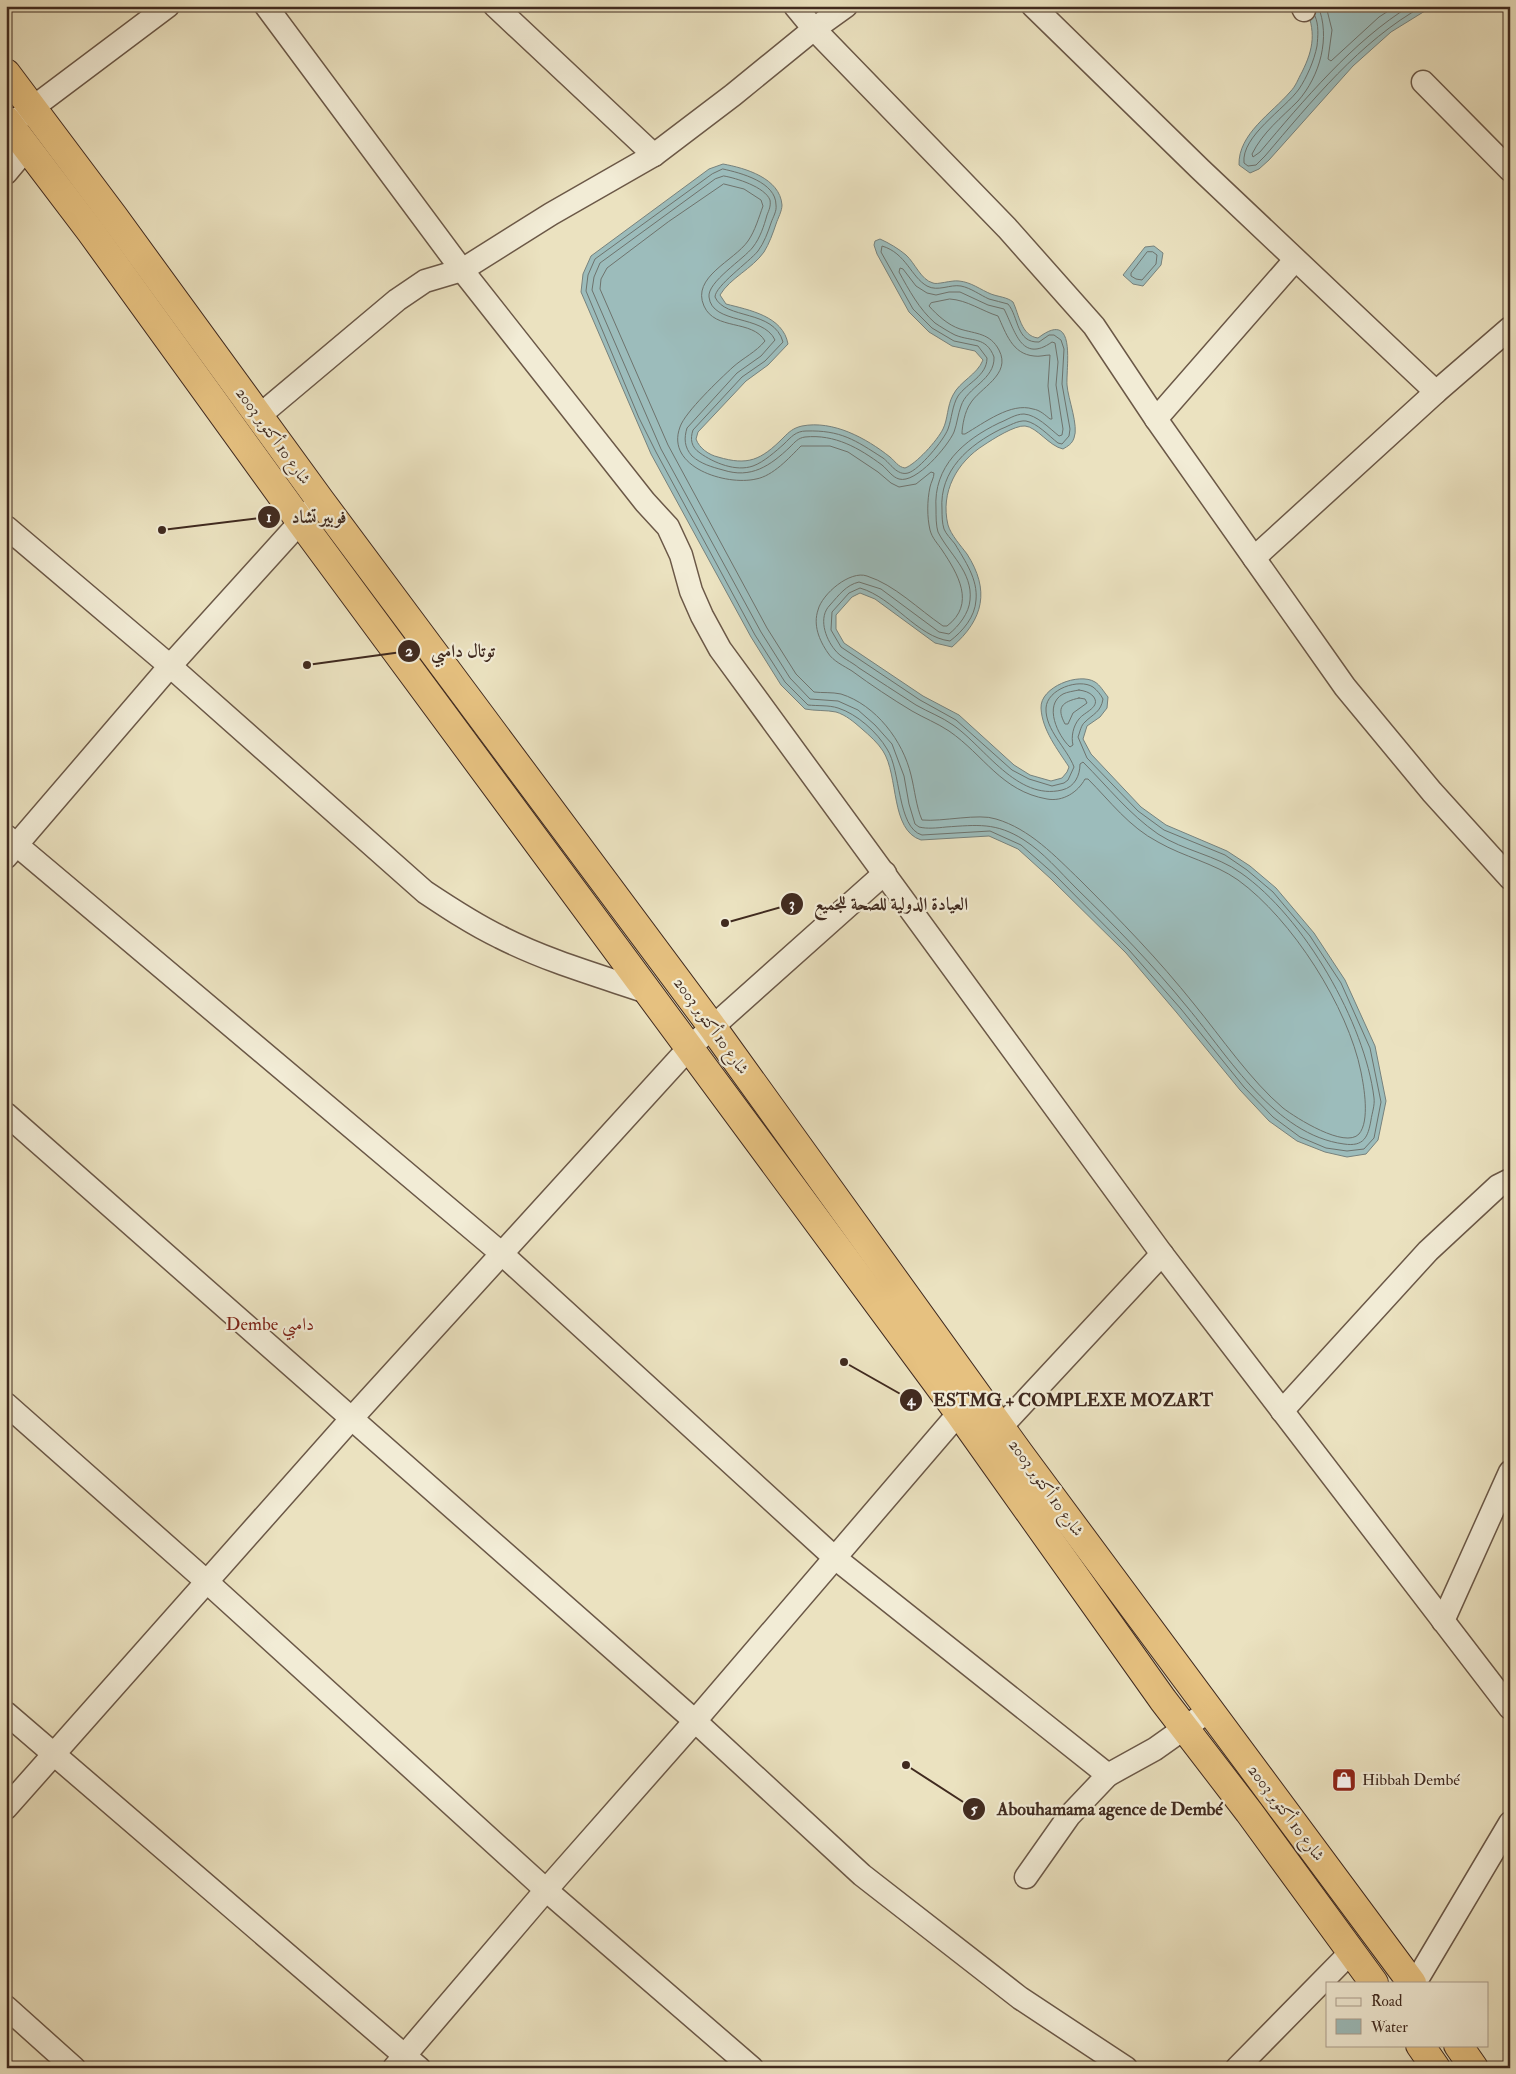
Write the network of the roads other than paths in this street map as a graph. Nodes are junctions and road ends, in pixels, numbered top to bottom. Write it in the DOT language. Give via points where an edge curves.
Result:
graph roads {
  1 [pos="168,6"];
  2 [pos="266,6"];
  3 [pos="494,6"];
  4 [pos="795,6"];
  5 [pos="846,6"];
  6 [pos="1033,6"];
  7 [pos="814,29"];
  8 [pos="6,72"];
  9 [pos="1423,82"];
  10 [pos="32,108"];
  11 [pos="8,123"];
  12 [pos="27,148"];
  13 [pos="654,155"];
  14 [pos="1510,170"];
  15 [pos="6,173"];
  16 [pos="1295,260"];
  17 [pos="462,270"];
  18 [pos="1510,328"];
  19 [pos="1436,392"];
  20 [pos="259,416"];
  21 [pos="1156,419"];
  22 [pos="320,500"];
  23 [pos="300,521"];
  24 [pos="6,526"];
  25 [pos="1254,558"];
  26 [pos="170,666"];
  27 [pos="10,846"];
  28 [pos="885,873"];
  29 [pos="1510,878"];
  30 [pos="650,994"];
  31 [pos="714,1028"];
  32 [pos="689,1048"];
  33 [pos="6,1114"];
  34 [pos="1510,1180"];
  35 [pos="501,1253"];
  36 [pos="1162,1254"];
  37 [pos="6,1404"];
  38 [pos="1282,1412"];
  39 [pos="959,1413"];
  40 [pos="352,1418"];
  41 [pos="1002,1426"];
  42 [pos="1510,1472"];
  43 [pos="834,1558"];
  44 [pos="206,1581"];
  45 [pos="1443,1621"];
  46 [pos="1510,1708"];
  47 [pos="1210,1710"];
  48 [pos="6,1713"];
  49 [pos="695,1721"];
  50 [pos="1184,1728"];
  51 [pos="54,1754"];
  52 [pos="1108,1775"];
  53 [pos="6,1808"];
  54 [pos="1510,1823"];
  55 [pos="1026,1877"];
  56 [pos="546,1890"];
  57 [pos="1351,1952"];
  58 [pos="1373,1982"];
  59 [pos="1413,1982"];
  60 [pos="1415,1982"];
  61 [pos="6,2007"];
  62 [pos="1421,2046"];
  63 [pos="1459,2046"];
  64 [pos="406,2064"];
  65 [pos="74,2068"];
  66 [pos="752,2068"];
  67 [pos="1126,2068"];
  68 [pos="1237,2068"];
  69 [pos="1436,2068"];
  70 [pos="1474,2068"];
  1 -- 10 [label="street"];
  2 -- 17 [label="street"];
  3 -- 13 [label="street"];
  4 -- 7 [label="street"];
  5 -- 7 [label="street"];
  6 -- 16 [label="street"];
  7 -- 13 [label="street" via="733,96"];
  7 -- 21 [label="street" via="1007,228 1094,326"];
  8 -- 10 [label="highway, شارع 10 أكتوبر 2003"];
  9 -- 14 [label="street"];
  10 -- 11 [label="street"];
  10 -- 20 [label="highway, شارع 10 أكتوبر 2003"];
  11 -- 12 [label="highway, شارع 10 أكتوبر 2003"];
  12 -- 15 [label="street"];
  12 -- 23 [label="highway, شارع 10 أكتوبر 2003"];
  13 -- 17 [label="street"];
  16 -- 19 [label="street"];
  16 -- 21 [label="street"];
  17 -- 20 [label="street" via="424,281 397,300"];
  17 -- 28 [label="street" via="668,526 681,555 691,591 720,648"];
  18 -- 19 [label="street"];
  19 -- 25 [label="street"];
  20 -- 22 [label="highway, شارع 10 أكتوبر 2003"];
  21 -- 25 [label="street"];
  22 -- 23 [label="street"];
  22 -- 31 [label="highway, شارع 10 أكتوبر 2003"];
  23 -- 26 [label="street"];
  23 -- 30 [label="highway, شارع 10 أكتوبر 2003"];
  24 -- 26 [label="street"];
  25 -- 29 [label="street" via="1345,687 1432,792"];
  26 -- 27 [label="street"];
  26 -- 30 [label="street" via="425,892 457,914 500,938 548,958"];
  27 -- 35 [label="street"];
  28 -- 31 [label="street"];
  28 -- 36 [label="street"];
  30 -- 32 [label="highway, شارع 10 أكتوبر 2003"];
  31 -- 32 [label="street"];
  31 -- 41 [label="highway, شارع 10 أكتوبر 2003"];
  32 -- 35 [label="street"];
  32 -- 39 [label="highway, شارع 10 أكتوبر 2003"];
  33 -- 40 [label="street"];
  34 -- 38 [label="street" via="1498,1186 1428,1251"];
  35 -- 40 [label="street"];
  35 -- 43 [label="street"];
  36 -- 38 [label="street"];
  36 -- 41 [label="street"];
  37 -- 44 [label="street"];
  38 -- 45 [label="street"];
  39 -- 43 [label="street"];
  39 -- 50 [label="highway, شارع 10 أكتوبر 2003"];
  40 -- 44 [label="street"];
  40 -- 49 [label="street"];
  41 -- 47 [label="highway, شارع 10 أكتوبر 2003"];
  42 -- 45 [label="street"];
  43 -- 49 [label="street"];
  43 -- 52 [label="street"];
  44 -- 51 [label="street"];
  44 -- 56 [label="street"];
  45 -- 46 [label="street"];
  47 -- 50 [label="street"];
  47 -- 59 [label="highway, شارع 10 أكتوبر 2003"];
  48 -- 51 [label="street"];
  49 -- 56 [label="street"];
  49 -- 67 [label="street" via="862,1875 1020,1998"];
  50 -- 52 [label="street" via="1155,1749"];
  50 -- 57 [label="highway, شارع 10 أكتوبر 2003"];
  51 -- 53 [label="street"];
  51 -- 64 [label="street"];
  52 -- 55 [label="street" via="1069,1816"];
  54 -- 60 [label="street"];
  56 -- 64 [label="street"];
  56 -- 66 [label="street"];
  57 -- 58 [label="highway, شارع 10 أكتوبر 2003"];
  57 -- 68 [label="street"];
  61 -- 65 [label="street"];
  62 -- 69 [label="highway"];
  63 -- 70 [label="highway"];
}
